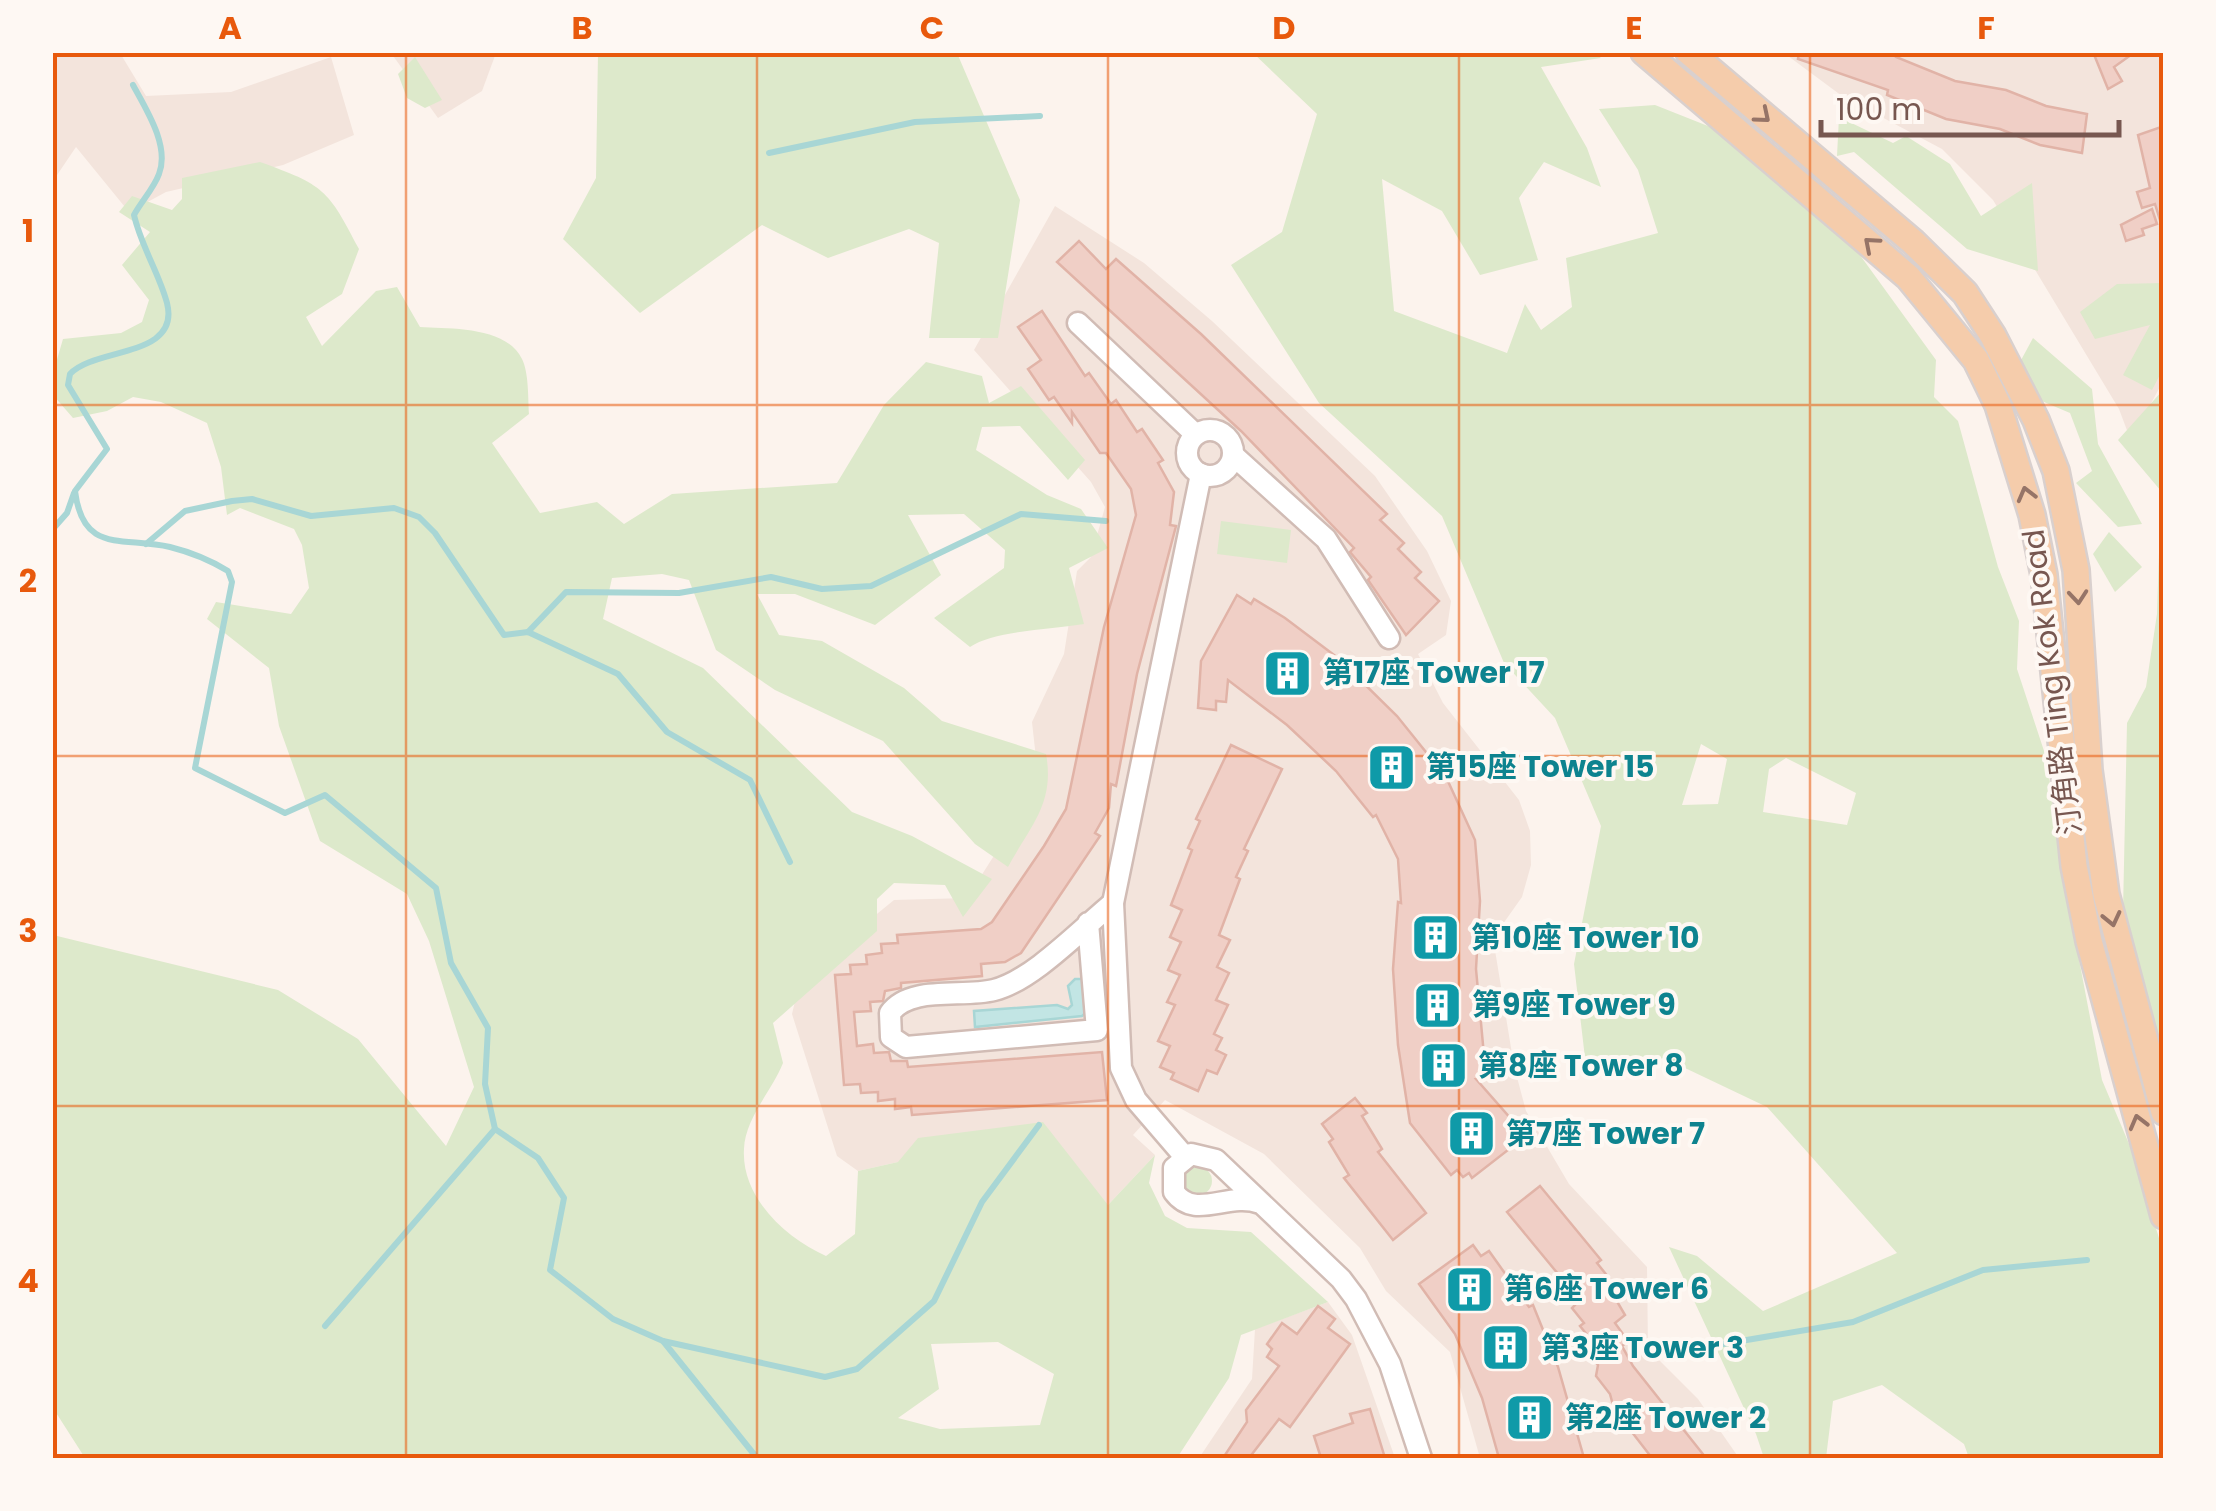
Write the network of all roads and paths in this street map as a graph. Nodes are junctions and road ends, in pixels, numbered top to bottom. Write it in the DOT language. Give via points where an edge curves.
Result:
graph roads {
  1 [pos="1644,52"];
  2 [pos="1689,52"];
  3 [pos="1078,324"];
  4 [pos="1195,434"];
  5 [pos="1234,456"];
  6 [pos="1201,474"];
  7 [pos="1389,638"];
  8 [pos="1113,903"];
  9 [pos="1088,922"];
  10 [pos="2164,1112"];
  11 [pos="1185,1157"];
  12 [pos="1260,1203"];
  13 [pos="2164,1216"];
  14 [pos="1421,1458"];
  13 -- 1 [label="main road, 汀角路 Ting Kok Road, one-way" via="2078,885 2044,575 1998,405 1976,360 1908,277"];
  2 -- 10 [label="main road, 汀角路 Ting Kok Road, one-way" via="1965,293 2036,420 2056,471 2076,570 2092,806 2106,894"];
  3 -- 4 [label="street"];
  4 -- 5 [label="street" via="1218,430"];
  4 -- 6 [label="street" via="1186,456"];
  5 -- 6 [label="street" via="1222,473"];
  5 -- 7 [label="street" via="1326,539"];
  6 -- 8 [label="street"];
  8 -- 9 [label="street"];
  8 -- 11 [label="street" via="1121,1068 1136,1100"];
  9 -- 9 [label="street" via="1002,988 902,1000 890,1012 892,1038 906,1048 1097,1030"];
  11 -- 12 [label="street" via="1198,1153 1216,1160"];
  11 -- 12 [label="street" via="1171,1176 1185,1204 1201,1207 1229,1198"];
  12 -- 14 [label="street" via="1341,1280 1362,1310 1390,1364"];
}
